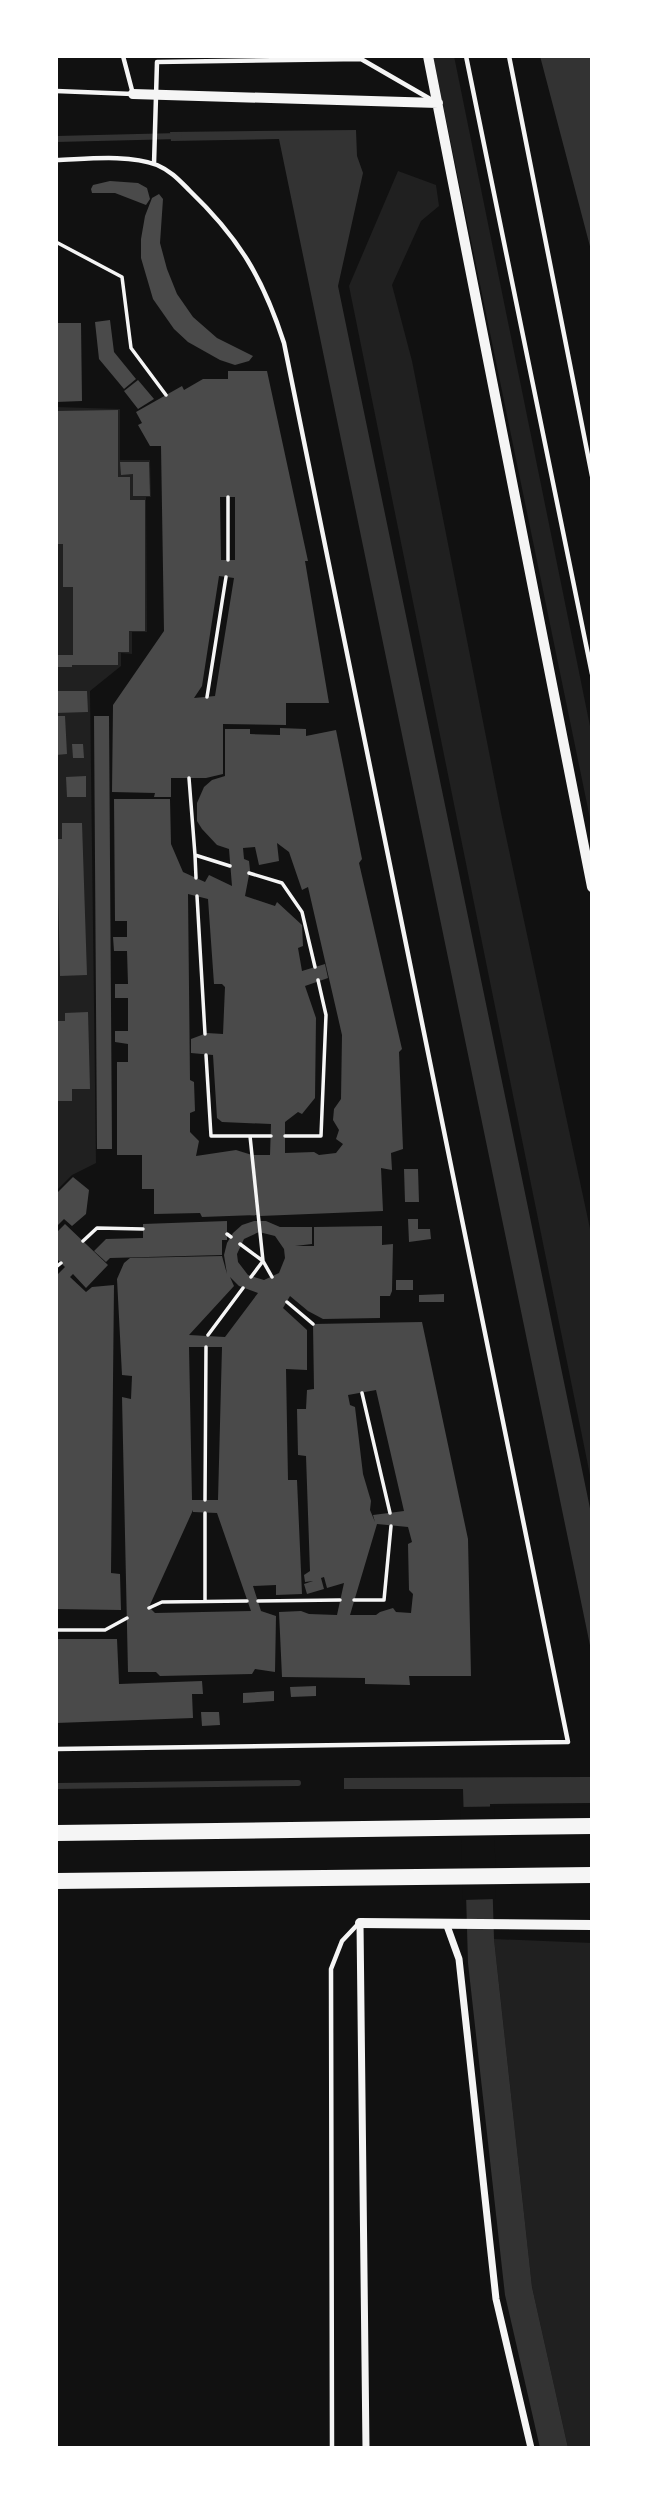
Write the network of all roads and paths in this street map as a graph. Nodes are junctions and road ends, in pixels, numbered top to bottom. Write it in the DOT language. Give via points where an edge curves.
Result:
graph roads {
  1 [pos="123,56"];
  2 [pos="164,56"];
  3 [pos="428,56"];
  4 [pos="466,56"];
  5 [pos="509,56"];
  6 [pos="158,62"];
  7 [pos="56,91"];
  8 [pos="133,94"];
  9 [pos="438,103"];
  10 [pos="56,160"];
  11 [pos="154,164"];
  12 [pos="56,242"];
  13 [pos="166,395"];
  14 [pos="592,476"];
  15 [pos="228,496"];
  16 [pos="228,560"];
  17 [pos="226,577"];
  18 [pos="592,674"];
  19 [pos="207,697"];
  20 [pos="189,778"];
  21 [pos="195,855"];
  22 [pos="230,866"];
  23 [pos="249,873"];
  24 [pos="196,878"];
  25 [pos="592,887"];
  26 [pos="197,896"];
  27 [pos="315,967"];
  28 [pos="318,980"];
  29 [pos="205,1034"];
  30 [pos="206,1055"];
  31 [pos="250,1136"];
  32 [pos="271,1136"];
  33 [pos="285,1136"];
  34 [pos="143,1229"];
  35 [pos="83,1241"];
  36 [pos="240,1244"];
  37 [pos="263,1261"];
  38 [pos="61,1263"];
  39 [pos="56,1267"];
  40 [pos="251,1277"];
  41 [pos="272,1277"];
  42 [pos="243,1288"];
  43 [pos="287,1302"];
  44 [pos="313,1324"];
  45 [pos="208,1335"];
  46 [pos="206,1347"];
  47 [pos="362,1392"];
  48 [pos="205,1500"];
  49 [pos="205,1513"];
  50 [pos="390,1513"];
  51 [pos="391,1527"];
  52 [pos="340,1600"];
  53 [pos="354,1600"];
  54 [pos="205,1601"];
  55 [pos="247,1601"];
  56 [pos="258,1601"];
  57 [pos="149,1608"];
  58 [pos="127,1618"];
  59 [pos="56,1630"];
  60 [pos="56,1749"];
  61 [pos="592,1826"];
  62 [pos="56,1833"];
  63 [pos="592,1875"];
  64 [pos="56,1881"];
  65 [pos="360,1923"];
  66 [pos="446,1923"];
  67 [pos="592,1925"];
  68 [pos="332,2448"];
  69 [pos="366,2448"];
  70 [pos="531,2448"];
  1 -- 8 [label="lane"];
  2 -- 6 [label="lane"];
  3 -- 9 [label="street"];
  4 -- 18 [label="lane"];
  5 -- 14 [label="lane"];
  6 -- 9 [label="lane" via="361,59"];
  6 -- 11 [label="lane"];
  7 -- 8 [label="lane"];
  8 -- 9 [label="street"];
  9 -- 25 [label="street"];
  10 -- 11 [label="lane" via="108,158"];
  11 -- 60 [label="lane" via="173,173 240,247 270,299 284,343 568,1742"];
  12 -- 13 [label="path" via="122,277 131,348"];
  15 -- 16 [label="path"];
  17 -- 19 [label="path"];
  20 -- 21 [label="path"];
  21 -- 22 [label="path"];
  21 -- 24 [label="path"];
  23 -- 27 [label="path" via="282,884 303,912"];
  26 -- 29 [label="path"];
  28 -- 33 [label="path" via="326,1015 321,1136"];
  30 -- 31 [label="path" via="211,1136"];
  31 -- 32 [label="path"];
  31 -- 37 [label="path"];
  34 -- 35 [label="path" via="97,1228"];
  36 -- 37 [label="path"];
  37 -- 40 [label="path"];
  37 -- 41 [label="path"];
  38 -- 39 [label="path"];
  42 -- 45 [label="path"];
  43 -- 44 [label="path"];
  46 -- 48 [label="path"];
  47 -- 50 [label="path"];
  49 -- 54 [label="path"];
  51 -- 53 [label="path" via="384,1600"];
  52 -- 56 [label="path"];
  54 -- 55 [label="path"];
  54 -- 57 [label="path" via="163,1602"];
  58 -- 59 [label="path" via="105,1630"];
  61 -- 62 [label="highway"];
  63 -- 64 [label="highway"];
  65 -- 66 [label="street"];
  65 -- 68 [label="lane" via="342,1941 331,1969"];
  65 -- 69 [label="street"];
  66 -- 67 [label="street"];
  66 -- 70 [label="street" via="459,1959 496,2299"];
}
